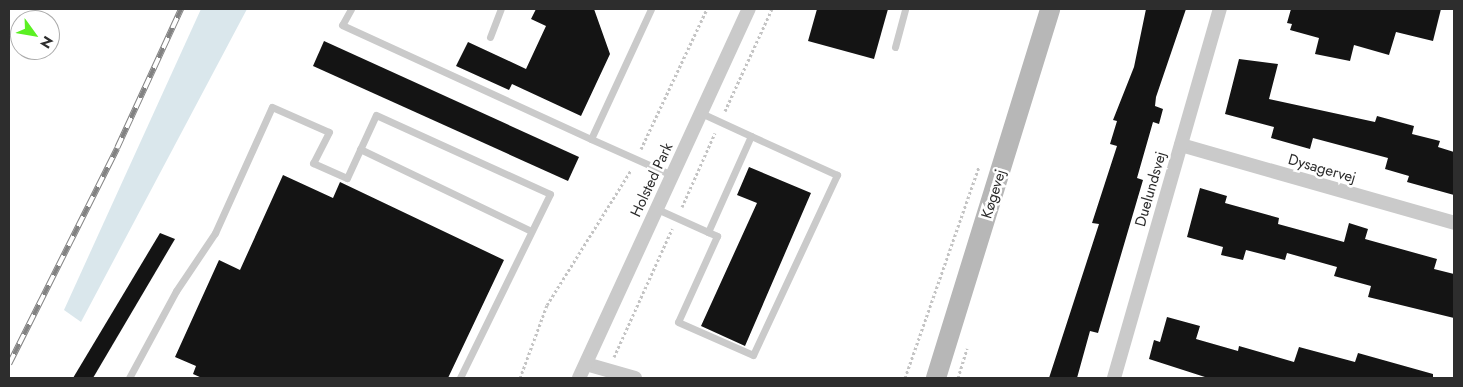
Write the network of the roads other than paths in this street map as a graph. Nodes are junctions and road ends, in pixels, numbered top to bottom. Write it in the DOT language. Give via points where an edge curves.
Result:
graph roads {
  1 [pos="351,9"];
  2 [pos="500,9"];
  3 [pos="651,9"];
  4 [pos="749,9"];
  5 [pos="905,9"];
  6 [pos="1050,9"];
  7 [pos="1220,9"];
  8 [pos="490,38"];
  9 [pos="895,47"];
  10 [pos="701,113"];
  11 [pos="752,136"];
  12 [pos="592,139"];
  13 [pos="1181,145"];
  14 [pos="360,149"];
  15 [pos="672,175"];
  16 [pos="657,209"];
  17 [pos="1454,223"];
  18 [pos="531,231"];
  19 [pos="708,232"];
  20 [pos="586,364"];
  21 [pos="129,378"];
  22 [pos="460,378"];
  23 [pos="579,378"];
  24 [pos="635,378"];
  25 [pos="936,378"];
  26 [pos="1114,378"];
  1 -- 12 [label="lane" via="342,25"];
  2 -- 8 [label="lane"];
  3 -- 12 [label="lane"];
  4 -- 10 [label="street, Holsted Park"];
  5 -- 9 [label="lane"];
  6 -- 25 [label="street, Køgevej"];
  7 -- 13 [label="street, Duelundsvej"];
  10 -- 11 [label="lane"];
  10 -- 15 [label="street, Holsted Park"];
  11 -- 19 [label="lane"];
  11 -- 19 [label="lane" via="837,175 753,356 678,322 717,236"];
  12 -- 15 [label="lane"];
  13 -- 17 [label="street, Dysagervej"];
  13 -- 26 [label="street, Duelundsvej"];
  14 -- 18 [label="lane"];
  14 -- 18 [label="lane" via="376,115 550,194"];
  14 -- 21 [label="lane" via="347,178 313,163 329,132 272,107 215,233 176,291"];
  15 -- 16 [label="street, Holsted Park"];
  16 -- 19 [label="lane"];
  16 -- 20 [label="street, Holsted Park"];
  18 -- 22 [label="lane"];
  20 -- 23 [label="street, Holsted Park"];
  20 -- 24 [label="street"];
}
